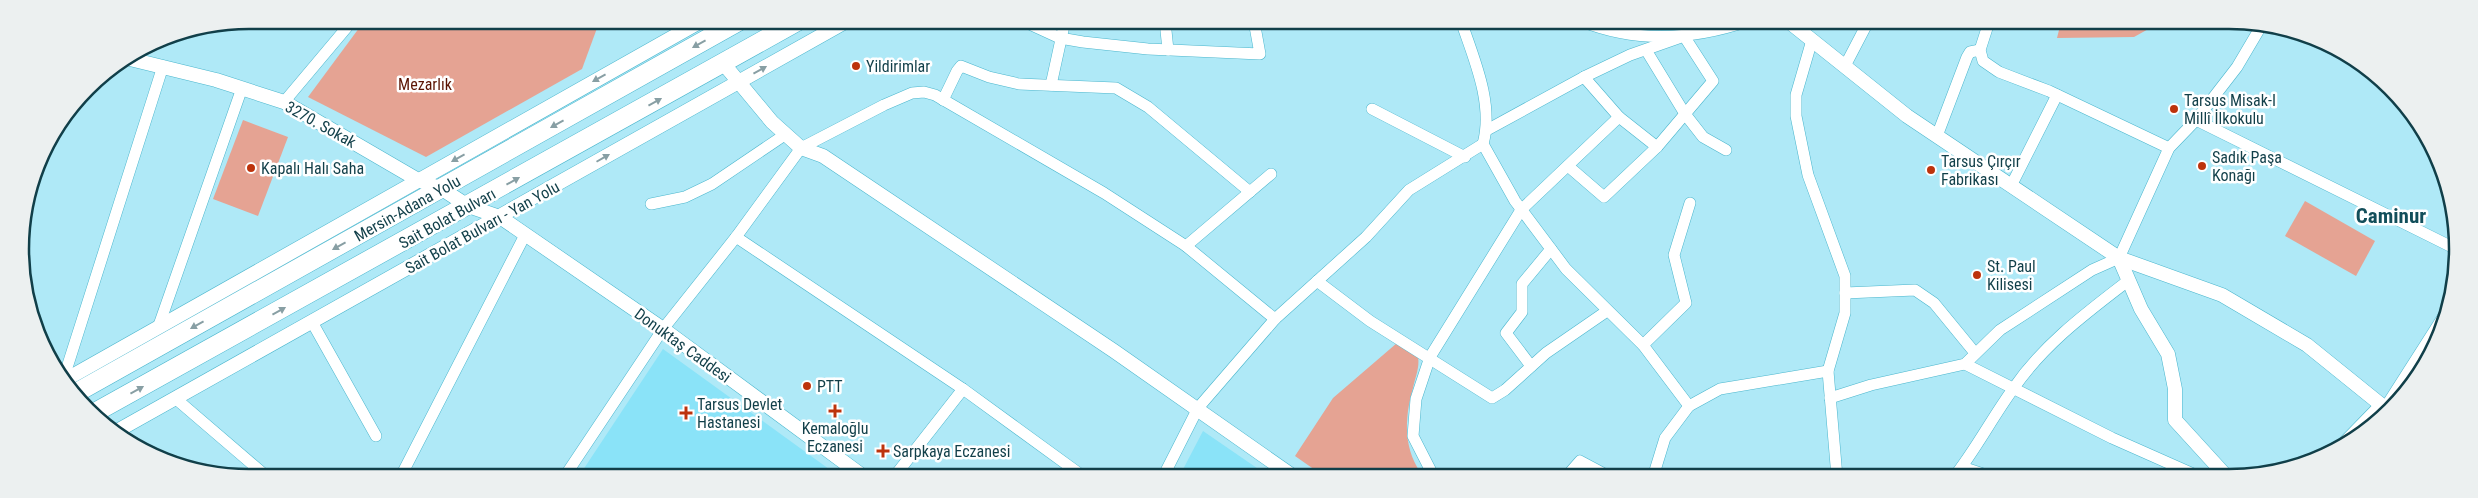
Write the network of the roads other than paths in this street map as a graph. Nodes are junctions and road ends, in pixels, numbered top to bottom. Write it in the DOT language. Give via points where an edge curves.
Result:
graph roads {
  1 [pos="345,29"];
  2 [pos="687,29"];
  3 [pos="725,29"];
  4 [pos="782,29"];
  5 [pos="833,29"];
  6 [pos="1040,29"];
  7 [pos="1063,29"];
  8 [pos="1166,29"];
  9 [pos="1255,29"];
  10 [pos="1463,29"];
  11 [pos="1600,29"];
  12 [pos="1726,29"];
  13 [pos="1797,29"];
  14 [pos="1864,29"];
  15 [pos="1987,29"];
  16 [pos="2259,31"];
  17 [pos="1684,36"];
  18 [pos="1060,38"];
  19 [pos="1812,40"];
  20 [pos="1168,50"];
  21 [pos="1646,50"];
  22 [pos="1980,50"];
  23 [pos="136,60"];
  24 [pos="723,63"];
  25 [pos="163,66"];
  26 [pos="1845,66"];
  27 [pos="1584,77"];
  28 [pos="737,82"];
  29 [pos="1050,85"];
  30 [pos="242,88"];
  31 [pos="2057,95"];
  32 [pos="944,100"];
  33 [pos="284,102"];
  34 [pos="1372,109"];
  35 [pos="1685,114"];
  36 [pos="1619,117"];
  37 [pos="2196,120"];
  38 [pos="1487,130"];
  39 [pos="786,134"];
  40 [pos="1937,136"];
  41 [pos="1483,144"];
  42 [pos="1657,147"];
  43 [pos="802,148"];
  44 [pos="2169,148"];
  45 [pos="1726,150"];
  46 [pos="1465,157"];
  47 [pos="1568,166"];
  48 [pos="1271,174"];
  49 [pos="418,180"];
  50 [pos="2011,186"];
  51 [pos="442,188"];
  52 [pos="1250,192"];
  53 [pos="1690,203"];
  54 [pos="651,204"];
  55 [pos="468,206"];
  56 [pos="1521,210"];
  57 [pos="500,217"];
  58 [pos="525,235"];
  59 [pos="736,237"];
  60 [pos="1186,246"];
  61 [pos="2449,246"];
  62 [pos="1551,249"];
  63 [pos="2119,258"];
  64 [pos="2129,280"];
  65 [pos="1317,281"];
  66 [pos="1845,293"];
  67 [pos="1608,311"];
  68 [pos="1275,319"];
  69 [pos="312,322"];
  70 [pos="158,328"];
  71 [pos="663,329"];
  72 [pos="2431,336"];
  73 [pos="1643,345"];
  74 [pos="1975,353"];
  75 [pos="1430,357"];
  76 [pos="1965,364"];
  77 [pos="1531,366"];
  78 [pos="66,371"];
  79 [pos="1828,371"];
  80 [pos="69,375"];
  81 [pos="963,388"];
  82 [pos="2013,388"];
  83 [pos="80,391"];
  84 [pos="175,398"];
  85 [pos="1830,398"];
  86 [pos="2391,398"];
  87 [pos="1688,406"];
  88 [pos="2383,407"];
  89 [pos="1198,408"];
  90 [pos="100,411"];
  91 [pos="122,428"];
  92 [pos="376,436"];
  93 [pos="1962,467"];
  94 [pos="258,469"];
  95 [pos="405,469"];
  96 [pos="570,469"];
  97 [pos="854,469"];
  98 [pos="899,469"];
  99 [pos="1073,469"];
  100 [pos="1167,469"];
  101 [pos="1283,469"];
  102 [pos="1430,469"];
  103 [pos="1573,469"];
  104 [pos="1594,469"];
  105 [pos="1655,469"];
  106 [pos="1836,469"];
  107 [pos="1968,469"];
  108 [pos="2180,469"];
  109 [pos="2219,469"];
  1 -- 33 [label="street"];
  2 -- 49 [label="street, one-way"];
  3 -- 51 [label="highway, Mersin-Adana Yolu, one-way"];
  4 -- 24 [label="highway, Sait Bolat Bulvarı"];
  28 -- 5 [label="street, Sait Bolat Bulvarı - Yan Yolu, one-way"];
  6 -- 18 [label="street"];
  7 -- 18 [label="street"];
  8 -- 20 [label="street"];
  9 -- 20 [label="street" via="1260,54"];
  10 -- 38 [label="street" via="1484,96"];
  11 -- 17 [label="street" via="1642,37"];
  12 -- 17 [label="street"];
  13 -- 19 [label="street"];
  14 -- 26 [label="street"];
  15 -- 22 [label="street"];
  16 -- 37 [label="street" via="2237,67"];
  17 -- 21 [label="street"];
  17 -- 35 [label="street" via="1713,81"];
  18 -- 20 [label="street"];
  18 -- 29 [label="street"];
  19 -- 26 [label="street"];
  19 -- 66 [label="street" via="1796,94 1796,116 1808,175 1844,276"];
  21 -- 27 [label="street"];
  21 -- 35 [label="street"];
  22 -- 31 [label="street" via="1983,61 1999,72"];
  22 -- 40 [label="street" via="1970,52 1967,57"];
  23 -- 25 [label="street, 3270. Sokak"];
  24 -- 28 [label="street"];
  55 -- 24 [label="highway, Sait Bolat Bulvarı, one-way"];
  25 -- 30 [label="street, 3270. Sokak"];
  25 -- 78 [label="street"];
  26 -- 40 [label="street"];
  27 -- 36 [label="street"];
  27 -- 38 [label="street"];
  28 -- 39 [label="street"];
  57 -- 28 [label="street, Sait Bolat Bulvarı - Yan Yolu, one-way"];
  29 -- 32 [label="street" via="1019,84 961,66"];
  29 -- 52 [label="street" via="1116,88 1132,97"];
  30 -- 33 [label="street, 3270. Sokak"];
  30 -- 70 [label="street"];
  31 -- 44 [label="street"];
  31 -- 50 [label="street"];
  32 -- 43 [label="street" via="924,92 912,93"];
  32 -- 60 [label="street" via="1104,193"];
  33 -- 49 [label="street, 3270. Sokak"];
  34 -- 46 [label="street"];
  35 -- 42 [label="street"];
  35 -- 45 [label="street" via="1703,137"];
  36 -- 42 [label="street"];
  36 -- 47 [label="street"];
  37 -- 44 [label="street"];
  37 -- 61 [label="street"];
  38 -- 41 [label="street"];
  39 -- 43 [label="street"];
  39 -- 54 [label="street" via="712,184 685,197"];
  40 -- 50 [label="street"];
  41 -- 46 [label="street"];
  41 -- 56 [label="street"];
  42 -- 47 [label="street" via="1604,197"];
  43 -- 59 [label="street"];
  43 -- 89 [label="street" via="823,156"];
  44 -- 63 [label="street"];
  46 -- 65 [label="street" via="1409,190 1366,237"];
  47 -- 56 [label="street"];
  48 -- 52 [label="street"];
  49 -- 51 [label="street, 3270. Sokak"];
  49 -- 70 [label="street"];
  50 -- 63 [label="street"];
  51 -- 55 [label="street, 3270. Sokak"];
  51 -- 83 [label="highway, Mersin-Adana Yolu, one-way"];
  52 -- 60 [label="street"];
  53 -- 73 [label="street" via="1674,255 1686,303"];
  55 -- 57 [label="street, 3270. Sokak"];
  90 -- 55 [label="highway, Sait Bolat Bulvarı, one-way"];
  56 -- 62 [label="street"];
  56 -- 75 [label="street"];
  57 -- 58 [label="street, Donuktaş Caddesi"];
  57 -- 69 [label="street, Sait Bolat Bulvarı - Yan Yolu"];
  58 -- 71 [label="street, Donuktaş Caddesi"];
  58 -- 95 [label="street"];
  59 -- 71 [label="street"];
  59 -- 81 [label="street"];
  60 -- 68 [label="street"];
  62 -- 67 [label="street"];
  62 -- 77 [label="street" via="1522,284 1522,312 1506,333"];
  63 -- 64 [label="street"];
  63 -- 74 [label="street" via="2092,270 2000,330"];
  63 -- 88 [label="street" via="2222,295 2307,345"];
  64 -- 82 [label="street" via="2051,343"];
  64 -- 109 [label="street" via="2141,309 2168,354 2175,389 2175,420"];
  65 -- 68 [label="street"];
  65 -- 75 [label="street" via="1370,321"];
  66 -- 74 [label="street" via="1915,290 1934,303"];
  66 -- 79 [label="street" via="1846,313"];
  67 -- 73 [label="street"];
  67 -- 77 [label="street"];
  68 -- 89 [label="street"];
  69 -- 84 [label="street, Sait Bolat Bulvarı - Yan Yolu"];
  69 -- 92 [label="street"];
  70 -- 80 [label="street"];
  71 -- 96 [label="street"];
  71 -- 97 [label="street, Donuktaş Caddesi"];
  72 -- 86 [label="street"];
  73 -- 87 [label="street"];
  74 -- 76 [label="street"];
  75 -- 77 [label="street" via="1492,398"];
  75 -- 102 [label="street" via="1416,399 1413,436"];
  76 -- 82 [label="street"];
  76 -- 85 [label="street" via="1871,385"];
  79 -- 85 [label="street"];
  79 -- 87 [label="street" via="1720,389"];
  81 -- 98 [label="street"];
  81 -- 99 [label="street"];
  82 -- 93 [label="street"];
  82 -- 108 [label="street"];
  84 -- 91 [label="street, Sait Bolat Bulvarı - Yan Yolu"];
  84 -- 94 [label="street"];
  85 -- 106 [label="street"];
  87 -- 105 [label="street" via="1665,438"];
  89 -- 100 [label="street"];
  89 -- 101 [label="street"];
  93 -- 107 [label="street"];
  103 -- 104 [label="street" via="1580,462"];
}
